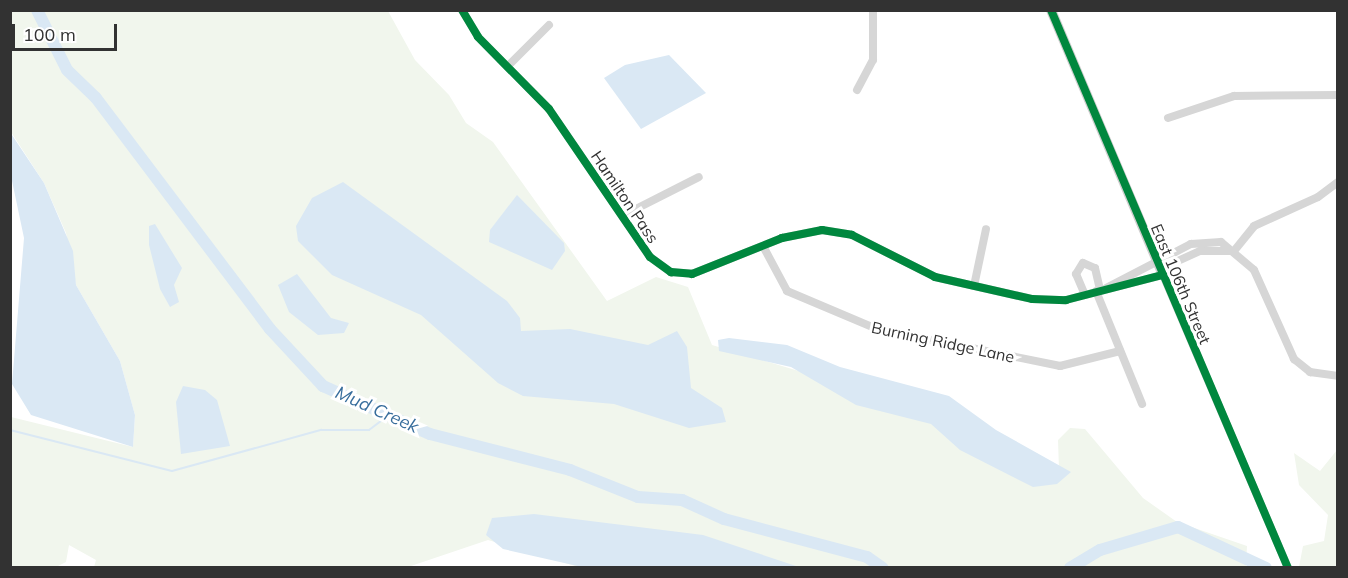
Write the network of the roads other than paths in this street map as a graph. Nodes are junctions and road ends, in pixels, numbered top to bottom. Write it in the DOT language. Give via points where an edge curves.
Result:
graph roads {
  1 [pos="462,10"];
  2 [pos="873,10"];
  3 [pos="1051,10"];
  4 [pos="549,25"];
  5 [pos="507,66"];
  6 [pos="856,90"];
  7 [pos="1338,95"];
  8 [pos="1168,118"];
  9 [pos="699,177"];
  10 [pos="1338,182"];
  11 [pos="622,216"];
  12 [pos="986,229"];
  13 [pos="763,246"];
  14 [pos="1234,251"];
  15 [pos="1160,268"];
  16 [pos="974,286"];
  17 [pos="1101,290"];
  18 [pos="1085,295"];
  19 [pos="1120,351"];
  20 [pos="1338,376"];
  21 [pos="1142,404"];
  22 [pos="1286,564"];
  1 -- 5 [label="street, Hamilton Pass" via="478,37"];
  2 -- 6 [label="street" via="873,60"];
  3 -- 15 [label="street, East 106th Street"];
  4 -- 5 [label="street"];
  5 -- 11 [label="street, Hamilton Pass" via="549,109"];
  7 -- 8 [label="street" via="1226,97"];
  9 -- 11 [label="street"];
  10 -- 14 [label="street" via="1318,197 1254,226"];
  11 -- 13 [label="street, Hamilton Pass" via="650,257 681,275"];
  12 -- 16 [label="street"];
  13 -- 16 [label="street, Hamilton Pass" via="808,231 836,232 935,277"];
  13 -- 19 [label="street, Burning Ridge Lane" via="787,291 877,329 1060,366"];
  14 -- 15 [label="street" via="1205,241"];
  14 -- 20 [label="street" via="1254,270 1294,359 1310,372"];
  15 -- 17 [label="street, Hamilton Pass"];
  15 -- 17 [label="street, Hamilton Pass" via="1120,290"];
  15 -- 22 [label="street, East 106th Street"];
  16 -- 18 [label="street, Hamilton Pass" via="1044,301"];
  17 -- 18 [label="street, Hamilton Pass"];
  17 -- 18 [label="street" via="1095,268 1085,262 1076,270"];
  17 -- 19 [label="street"];
  19 -- 21 [label="street"];
}
